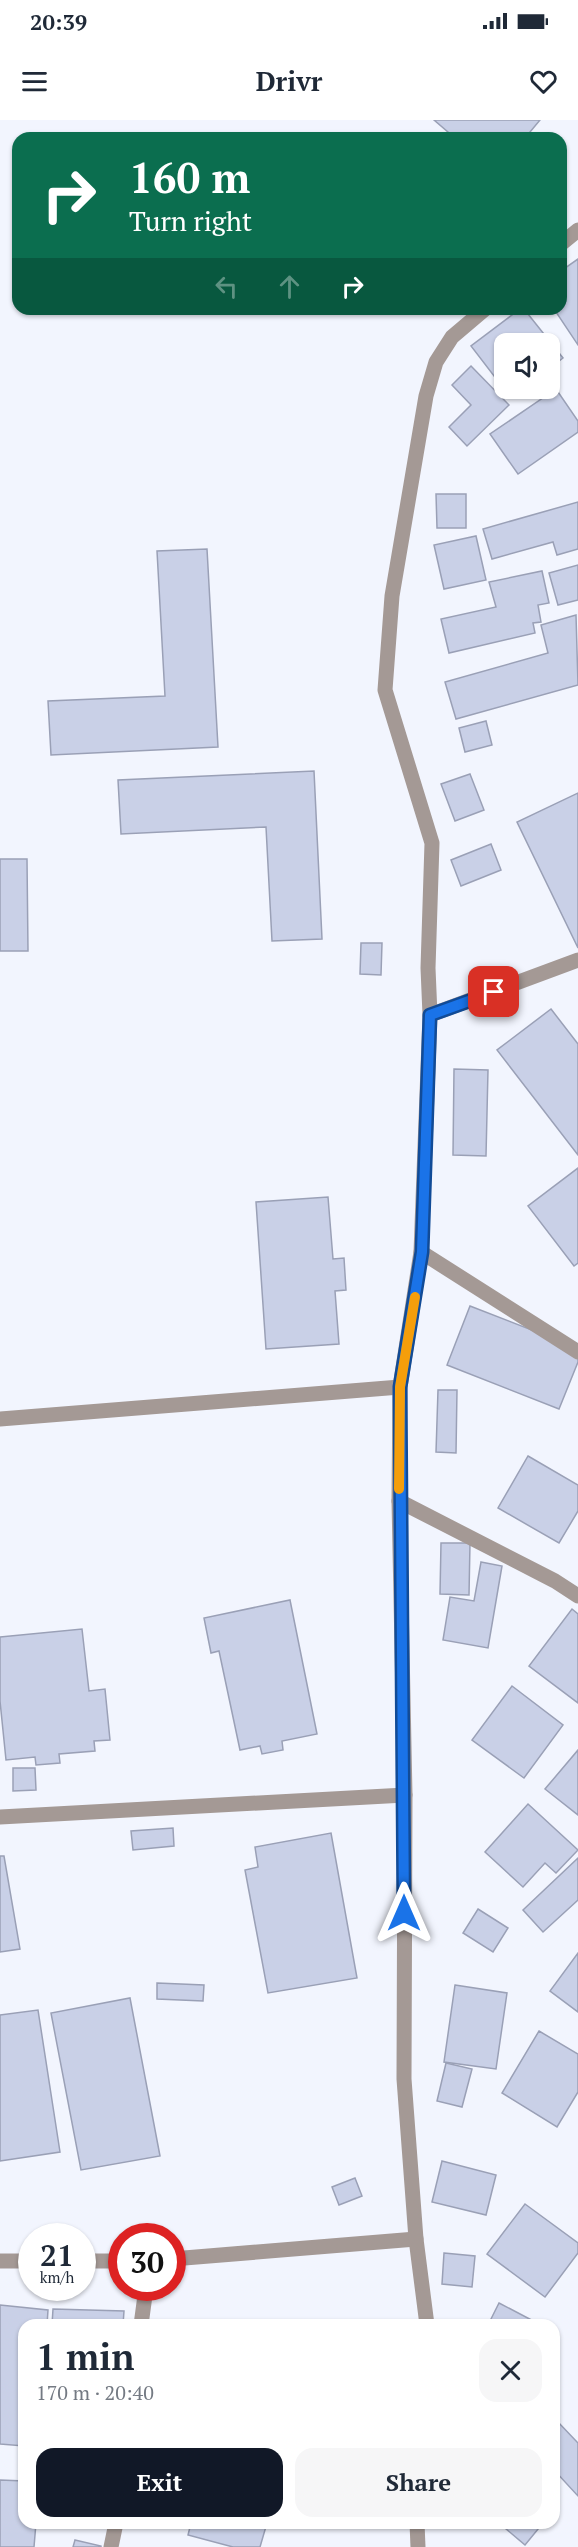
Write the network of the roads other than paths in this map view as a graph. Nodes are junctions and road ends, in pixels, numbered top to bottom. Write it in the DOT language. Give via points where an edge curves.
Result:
graph roads {
  1 [pos="478,315"];
  2 [pos="578,960"];
  3 [pos="430,1015"];
  4 [pos="422,1252"];
  5 [pos="578,1352"];
  6 [pos="400,1387"];
  7 [pos="0,1419"];
  8 [pos="399,1501"];
  9 [pos="578,1596"];
  10 [pos="405,1795"];
  11 [pos="0,1817"];
  12 [pos="416,2239"];
  13 [pos="186,2258"];
  14 [pos="0,2261"];
  15 [pos="18,2261"];
  16 [pos="144,2301"];
  17 [pos="142,2319"];
  18 [pos="426,2319"];
  19 [pos="115,2529"];
  20 [pos="417,2529"];
  21 [pos="111,2547"];
  22 [pos="418,2547"];
  1 -- 3 [label="street" via="452,338 436,362 426,396 392,596 385,690 432,843"];
  2 -- 3 [label="street"];
  3 -- 4 [label="street"];
  4 -- 5 [label="street"];
  4 -- 6 [label="street"];
  6 -- 7 [label="street"];
  6 -- 8 [label="street"];
  8 -- 9 [label="street"];
  8 -- 10 [label="street"];
  10 -- 11 [label="street"];
  10 -- 12 [label="street" via="404,2079"];
  12 -- 13 [label="street"];
  12 -- 18 [label="street"];
  14 -- 15 [label="street"];
  16 -- 17 [label="street"];
  19 -- 21 [label="street"];
  20 -- 22 [label="street"];
}
